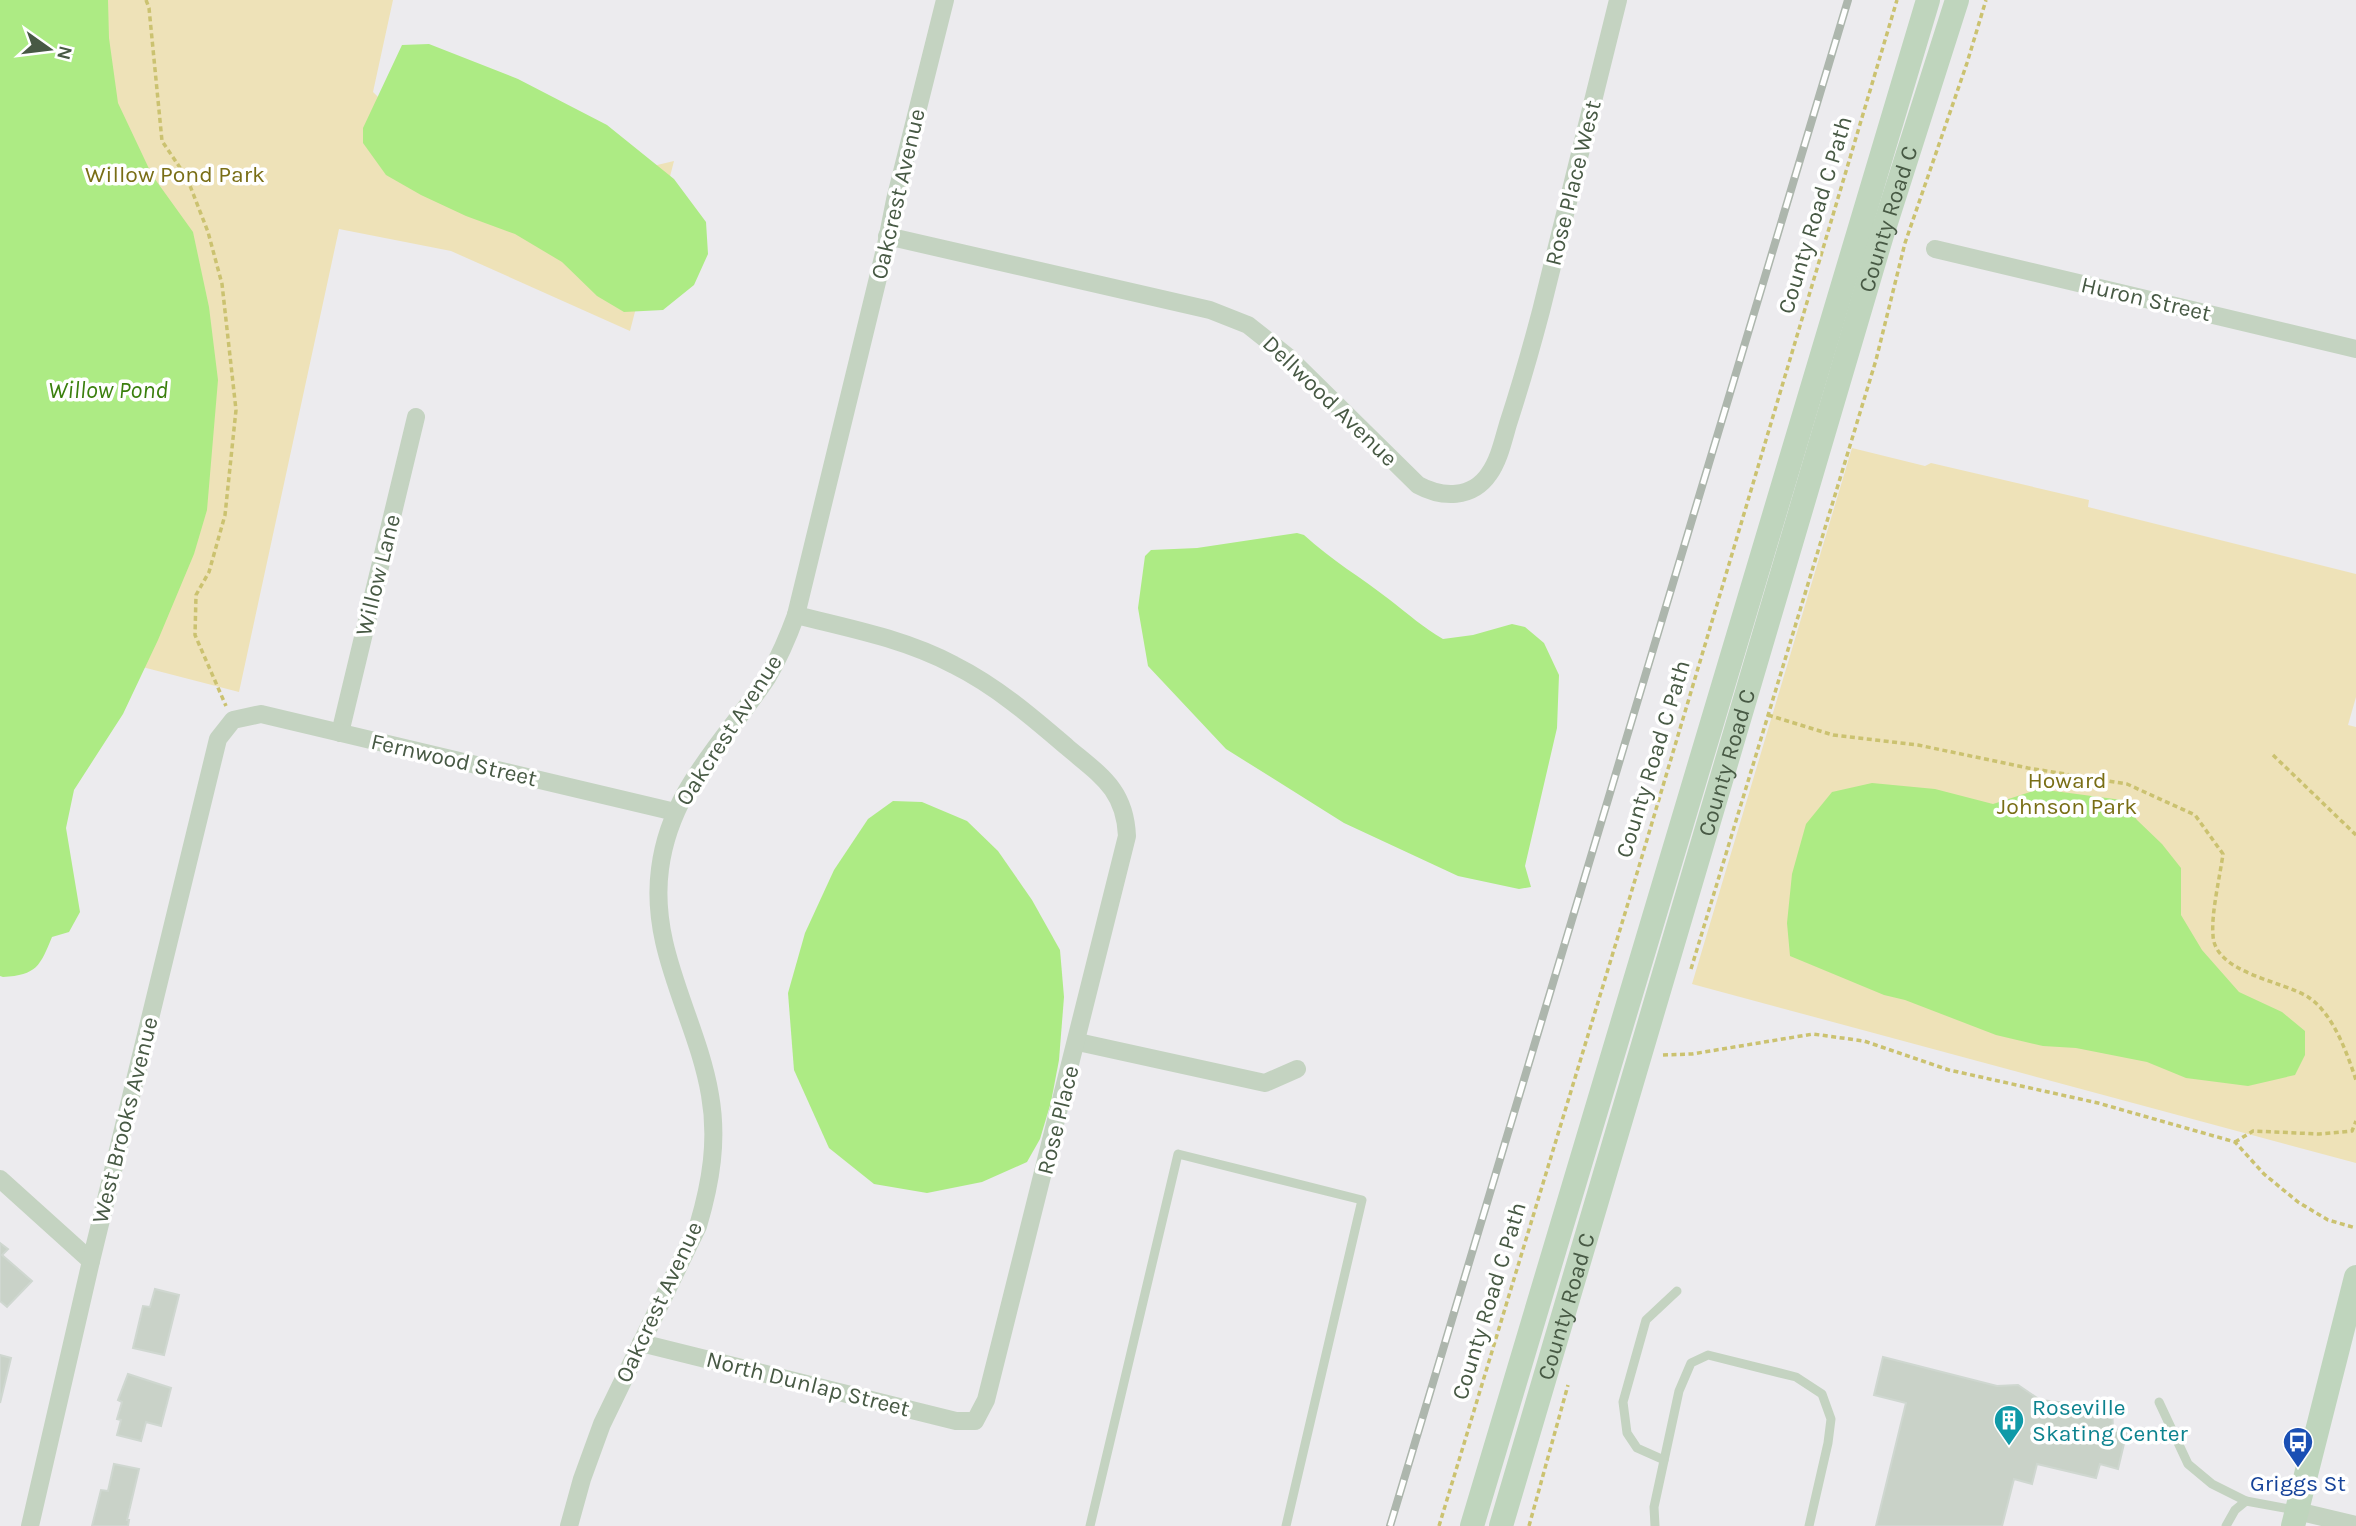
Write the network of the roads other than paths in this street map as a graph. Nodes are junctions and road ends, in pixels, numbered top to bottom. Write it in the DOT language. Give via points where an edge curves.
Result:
graph roads {
  1 [pos="945,0"];
  2 [pos="1618,0"];
  3 [pos="1928,0"];
  4 [pos="1957,0"];
  5 [pos="887,236"];
  6 [pos="1935,249"];
  7 [pos="2356,349"];
  8 [pos="1527,366"];
  9 [pos="416,417"];
  10 [pos="796,615"];
  11 [pos="233,720"];
  12 [pos="340,733"];
  13 [pos="675,812"];
  14 [pos="1077,1042"];
  15 [pos="1297,1069"];
  16 [pos="0,1179"];
  17 [pos="91,1261"];
  18 [pos="2356,1277"];
  19 [pos="1677,1291"];
  20 [pos="641,1343"];
  21 [pos="2159,1402"];
  22 [pos="975,1421"];
  23 [pos="1664,1460"];
  24 [pos="2246,1501"];
  25 [pos="2295,1518"];
  26 [pos="2356,1525"];
  27 [pos="30,1526"];
  28 [pos="569,1526"];
  29 [pos="1090,1526"];
  30 [pos="1286,1526"];
  31 [pos="1472,1526"];
  32 [pos="1502,1526"];
  33 [pos="1655,1526"];
  34 [pos="1809,1526"];
  35 [pos="2226,1526"];
  1 -- 5 [label="street, Oakcrest Avenue"];
  2 -- 8 [label="street, Rose Place West"];
  3 -- 31 [label="main road, County Road C"];
  4 -- 32 [label="main road, County Road C" via="1874,261"];
  5 -- 8 [label="street, Dellwood Avenue" via="1210,310 1248,325 1287,356 1413,481 1432,493 1464,493 1489,475"];
  5 -- 10 [label="street, Oakcrest Avenue"];
  6 -- 7 [label="street, Huron Street"];
  9 -- 12 [label="street, Willow Lane"];
  10 -- 13 [label="street, Oakcrest Avenue" via="768,676 696,773"];
  10 -- 14 [label="street, Rose Place" via="911,646 954,665 994,688 1110,784 1126,815 1127,836"];
  11 -- 12 [label="street, Fernwood Street" via="261,714"];
  11 -- 17 [label="street, West Brooks Avenue" via="218,739"];
  12 -- 13 [label="street, Fernwood Street"];
  13 -- 20 [label="street, Oakcrest Avenue" via="660,870 661,932 710,1094 713,1161 698,1226"];
  14 -- 15 [label="street" via="1265,1083"];
  14 -- 22 [label="street, Rose Place" via="986,1400"];
  16 -- 17 [label="street"];
  17 -- 27 [label="street, West Brooks Avenue"];
  18 -- 25 [label="main road"];
  19 -- 23 [label="lane" via="1646,1320 1623,1402 1626,1433 1637,1448"];
  20 -- 22 [label="street, North Dunlap Street" via="956,1421"];
  20 -- 28 [label="street, Oakcrest Avenue" via="602,1424"];
  21 -- 24 [label="lane" via="2188,1464 2212,1485"];
  23 -- 33 [label="lane" via="1654,1507"];
  23 -- 34 [label="lane" via="1679,1391 1691,1363 1707,1355 1796,1377 1822,1394 1831,1419"];
  24 -- 25 [label="lane"];
  24 -- 35 [label="lane"];
  25 -- 26 [label="street"];
  29 -- 30 [label="lane" via="1178,1154 1362,1200"];
}
